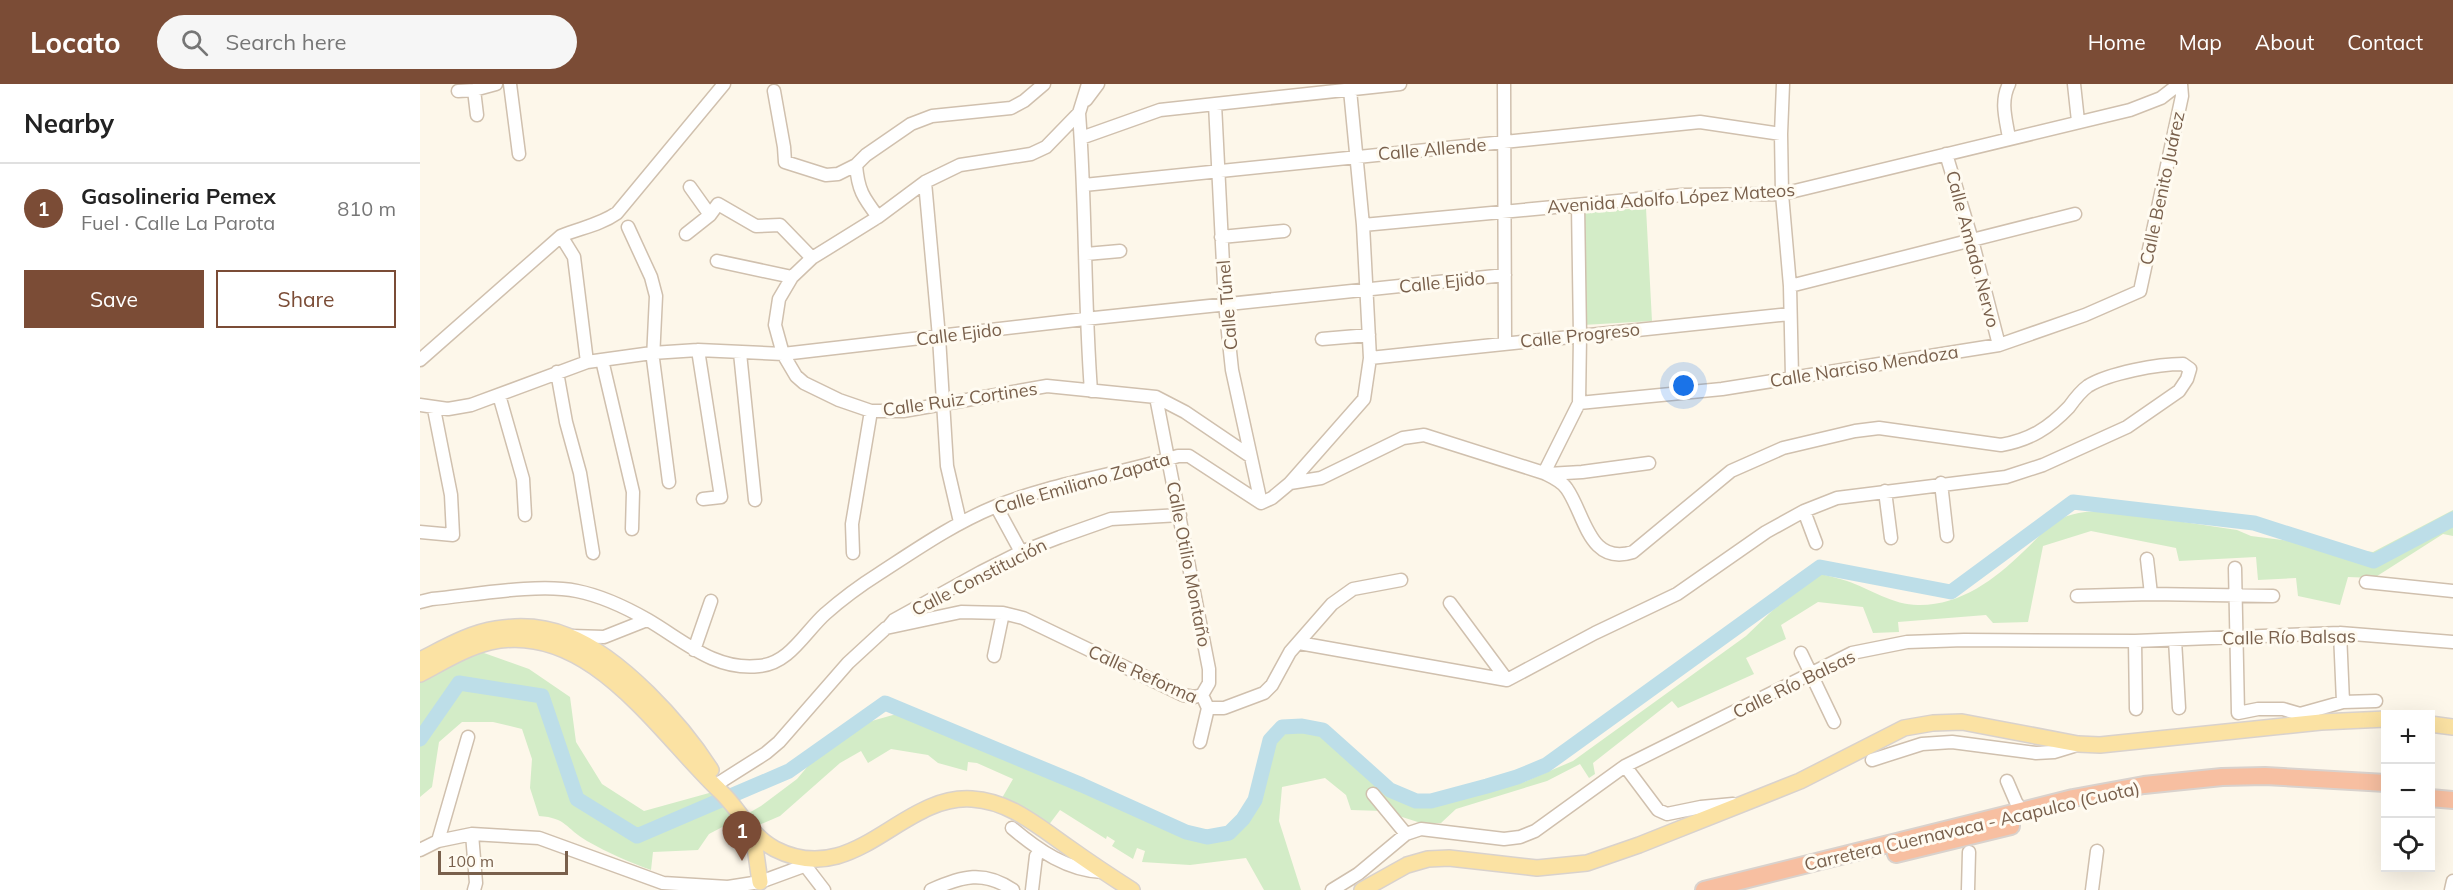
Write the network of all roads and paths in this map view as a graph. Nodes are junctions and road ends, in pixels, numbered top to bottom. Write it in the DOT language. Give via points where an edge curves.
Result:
graph roads {
  1 [pos="496,84"];
  2 [pos="510,84"];
  3 [pos="724,84"];
  4 [pos="1044,84"];
  5 [pos="1088,84"];
  6 [pos="1098,84"];
  7 [pos="1400,84"];
  8 [pos="1504,84"];
  9 [pos="1783,84"];
  10 [pos="2009,84"];
  11 [pos="2074,84"];
  12 [pos="2180,84"];
  13 [pos="474,90"];
  14 [pos="1350,90"];
  15 [pos="458,91"];
  16 [pos="774,92"];
  17 [pos="1215,104"];
  18 [pos="1081,108"];
  19 [pos="477,115"];
  20 [pos="2078,121"];
  21 [pos="1781,134"];
  22 [pos="1081,138"];
  23 [pos="2009,138"];
  24 [pos="1503,143"];
  25 [pos="519,154"];
  26 [pos="1946,154"];
  27 [pos="1358,156"];
  28 [pos="856,165"];
  29 [pos="1218,170"];
  30 [pos="925,182"];
  31 [pos="1084,185"];
  32 [pos="690,187"];
  33 [pos="1782,194"];
  34 [pos="1578,205"];
  35 [pos="1505,210"];
  36 [pos="2075,214"];
  37 [pos="710,215"];
  38 [pos="878,217"];
  39 [pos="1363,225"];
  40 [pos="628,226"];
  41 [pos="1284,231"];
  42 [pos="686,234"];
  43 [pos="561,236"];
  44 [pos="1221,237"];
  45 [pos="1972,240"];
  46 [pos="1120,251"];
  47 [pos="1086,254"];
  48 [pos="812,258"];
  49 [pos="717,261"];
  50 [pos="1505,275"];
  51 [pos="792,277"];
  52 [pos="1790,286"];
  53 [pos="1366,290"];
  54 [pos="2140,291"];
  55 [pos="1225,304"];
  56 [pos="1790,314"];
  57 [pos="1085,319"];
  58 [pos="1369,335"];
  59 [pos="1580,336"];
  60 [pos="939,337"];
  61 [pos="1322,339"];
  62 [pos="1505,343"];
  63 [pos="1999,345"];
  64 [pos="698,350"];
  65 [pos="652,353"];
  66 [pos="740,353"];
  67 [pos="783,354"];
  68 [pos="1370,358"];
  69 [pos="420,360"];
  70 [pos="602,360"];
  71 [pos="586,362"];
  72 [pos="556,372"];
  73 [pos="1792,376"];
  74 [pos="1091,391"];
  75 [pos="499,395"];
  76 [pos="1156,397"];
  77 [pos="942,402"];
  78 [pos="1579,403"];
  79 [pos="420,405"];
  80 [pos="434,409"];
  81 [pos="871,411"];
  82 [pos="1250,456"];
  83 [pos="1167,459"];
  84 [pos="1649,463"];
  85 [pos="1546,473"];
  86 [pos="669,482"];
  87 [pos="1290,483"];
  88 [pos="1941,483"];
  89 [pos="1885,491"];
  90 [pos="703,499"];
  91 [pos="755,500"];
  92 [pos="1261,503"];
  93 [pos="996,506"];
  94 [pos="1804,510"];
  95 [pos="525,515"];
  96 [pos="1180,515"];
  97 [pos="960,522"];
  98 [pos="632,529"];
  99 [pos="420,532"];
  100 [pos="1947,536"];
  101 [pos="1891,538"];
  102 [pos="1816,543"];
  103 [pos="1021,552"];
  104 [pos="593,553"];
  105 [pos="853,553"];
  106 [pos="2147,559"];
  107 [pos="2235,568"];
  108 [pos="1401,580"];
  109 [pos="2366,582"];
  110 [pos="2453,591"];
  111 [pos="2151,594"];
  112 [pos="2235,595"];
  113 [pos="2077,596"];
  114 [pos="2273,596"];
  115 [pos="711,601"];
  116 [pos="420,602"];
  117 [pos="1450,603"];
  118 [pos="1003,613"];
  119 [pos="647,620"];
  120 [pos="886,628"];
  121 [pos="2340,633"];
  122 [pos="567,636"];
  123 [pos="2238,636"];
  124 [pos="2175,640"];
  125 [pos="2135,641"];
  126 [pos="2453,642"];
  127 [pos="1299,643"];
  128 [pos="694,650"];
  129 [pos="1801,653"];
  130 [pos="994,656"];
  131 [pos="420,660"];
  132 [pos="420,674"];
  133 [pos="1810,675"];
  134 [pos="1507,680"];
  135 [pos="1202,695"];
  136 [pos="2376,701"];
  137 [pos="2343,702"];
  138 [pos="1208,708"];
  139 [pos="2179,708"];
  140 [pos="2136,709"];
  141 [pos="2298,719"];
  142 [pos="2381,719"];
  143 [pos="1834,722"];
  144 [pos="2435,725"];
  145 [pos="2453,728"];
  146 [pos="468,736"];
  147 [pos="1200,742"];
  148 [pos="2079,744"];
  149 [pos="1872,760"];
  150 [pos="1625,766"];
  151 [pos="2007,780"];
  152 [pos="2381,783"];
  153 [pos="2435,787"];
  154 [pos="719,788"];
  155 [pos="2453,789"];
  156 [pos="1373,794"];
  157 [pos="2381,794"];
  158 [pos="2435,798"];
  159 [pos="2453,800"];
  160 [pos="1744,804"];
  161 [pos="2022,811"];
  162 [pos="1012,828"];
  163 [pos="753,833"];
  164 [pos="472,834"];
  165 [pos="1406,834"];
  166 [pos="438,841"];
  167 [pos="420,850"];
  168 [pos="2097,851"];
  169 [pos="1040,852"];
  170 [pos="1969,852"];
  171 [pos="806,862"];
  172 [pos="1103,872"];
  173 [pos="2453,881"];
  174 [pos="760,882"];
  175 [pos="474,890"];
  176 [pos="824,890"];
  177 [pos="931,890"];
  178 [pos="1013,890"];
  179 [pos="1032,890"];
  180 [pos="1132,890"];
  181 [pos="1332,890"];
  182 [pos="1362,890"];
  183 [pos="1704,890"];
  184 [pos="1750,890"];
  185 [pos="1968,890"];
  186 [pos="2092,890"];
  187 [pos="2451,890"];
  1 -- 13 [label="street"];
  2 -- 25 [label="street"];
  3 -- 43 [label="street" via="617,213 604,222"];
  4 -- 28 [label="street" via="1011,108 932,116 911,124"];
  5 -- 18 [label="street"];
  6 -- 18 [label="street, Calle Ruiz Cortines"];
  7 -- 14 [label="street"];
  8 -- 24 [label="street"];
  9 -- 21 [label="street"];
  10 -- 23 [label="street" via="2003,106"];
  11 -- 20 [label="street"];
  12 -- 20 [label="street, Avenida Adolfo López Mateos" via="2161,98 2130,110"];
  12 -- 54 [label="street, Calle Benito Juárez" via="2182,96"];
  13 -- 15 [label="street"];
  13 -- 19 [label="street"];
  14 -- 17 [label="street"];
  14 -- 27 [label="street"];
  16 -- 28 [label="street" via="785,162 826,175"];
  17 -- 22 [label="street" via="1160,110"];
  17 -- 29 [label="street, Calle Túnel"];
  18 -- 22 [label="street"];
  18 -- 30 [label="street, Calle Ruiz Cortines" via="1046,147 1031,154 960,165"];
  20 -- 23 [label="street, Avenida Adolfo López Mateos"];
  21 -- 24 [label="street, Calle Allende" via="1701,122"];
  21 -- 33 [label="street"];
  22 -- 31 [label="street"];
  23 -- 26 [label="street, Avenida Adolfo López Mateos"];
  24 -- 27 [label="street, Calle Allende"];
  24 -- 35 [label="street"];
  26 -- 33 [label="street, Avenida Adolfo López Mateos"];
  26 -- 45 [label="street, Calle Amado Nervo"];
  27 -- 29 [label="street, Calle Allende"];
  27 -- 39 [label="street"];
  28 -- 38 [label="street" via="862,195"];
  29 -- 31 [label="street, Calle Allende"];
  29 -- 44 [label="street, Calle Túnel"];
  30 -- 38 [label="street, Calle Ruiz Cortines"];
  30 -- 60 [label="street"];
  31 -- 47 [label="street"];
  32 -- 37 [label="street"];
  33 -- 34 [label="street, Avenida Adolfo López Mateos" via="1682,195"];
  33 -- 52 [label="street"];
  34 -- 35 [label="street, Avenida Adolfo López Mateos"];
  34 -- 59 [label="street"];
  35 -- 39 [label="street, Avenida Adolfo López Mateos"];
  35 -- 50 [label="street"];
  36 -- 45 [label="street"];
  37 -- 42 [label="street"];
  37 -- 48 [label="street" via="718,204 756,226 780,225"];
  38 -- 48 [label="street, Calle Ruiz Cortines"];
  39 -- 53 [label="street"];
  40 -- 65 [label="street" via="654,286 657,308"];
  41 -- 44 [label="street"];
  43 -- 69 [label="street"];
  43 -- 71 [label="street" via="574,257"];
  44 -- 55 [label="street, Calle Túnel"];
  45 -- 52 [label="street"];
  45 -- 63 [label="street, Calle Amado Nervo"];
  46 -- 47 [label="street"];
  47 -- 57 [label="street"];
  48 -- 51 [label="street, Calle Ruiz Cortines"];
  49 -- 51 [label="street"];
  50 -- 53 [label="street, Calle Ejido"];
  50 -- 62 [label="street"];
  51 -- 67 [label="street, Calle Ruiz Cortines" via="776,312 775,326"];
  52 -- 56 [label="street"];
  53 -- 55 [label="street, Calle Ejido"];
  53 -- 58 [label="street"];
  54 -- 63 [label="street, Calle Narciso Mendoza"];
  55 -- 57 [label="street, Calle Ejido"];
  55 -- 82 [label="street, Calle Túnel" via="1232,370"];
  56 -- 59 [label="street, Calle Progreso"];
  56 -- 73 [label="street"];
  57 -- 60 [label="street, Calle Ejido"];
  57 -- 74 [label="street"];
  58 -- 61 [label="street"];
  58 -- 68 [label="street"];
  59 -- 62 [label="street, Calle Progreso"];
  59 -- 78 [label="street"];
  60 -- 67 [label="street, Calle Ejido"];
  60 -- 77 [label="street"];
  62 -- 68 [label="street, Calle Progreso"];
  63 -- 73 [label="street, Calle Narciso Mendoza"];
  64 -- 65 [label="street, Calle Ejido"];
  64 -- 66 [label="street, Calle Ejido"];
  64 -- 90 [label="street" via="721,497"];
  65 -- 70 [label="street, Calle Ejido"];
  65 -- 86 [label="street"];
  66 -- 67 [label="street, Calle Ejido"];
  66 -- 91 [label="street"];
  67 -- 81 [label="street, Calle Ruiz Cortines" via="804,383"];
  68 -- 87 [label="street" via="1364,399"];
  70 -- 71 [label="street, Calle Ejido"];
  70 -- 98 [label="street" via="633,492"];
  71 -- 72 [label="street, Calle Ejido"];
  72 -- 75 [label="street, Calle Ejido"];
  72 -- 104 [label="street" via="580,473"];
  73 -- 78 [label="street, Calle Narciso Mendoza" via="1722,389"];
  74 -- 76 [label="street, Calle Ruiz Cortines"];
  74 -- 77 [label="street, Calle Ruiz Cortines" via="1047,386"];
  75 -- 80 [label="street, Calle Ejido" via="471,405"];
  75 -- 95 [label="street" via="523,479"];
  76 -- 82 [label="street, Calle Ruiz Cortines"];
  76 -- 83 [label="street, Calle Otilio Montaño"];
  77 -- 81 [label="street, Calle Ruiz Cortines" via="903,411"];
  77 -- 97 [label="street" via="947,466"];
  78 -- 85 [label="street"];
  79 -- 80 [label="street, Calle Ejido"];
  80 -- 99 [label="street" via="451,495 453,535"];
  81 -- 105 [label="street" via="852,524"];
  82 -- 92 [label="street, Calle Túnel"];
  83 -- 92 [label="street, Calle Emiliano Zapata" via="1189,456"];
  83 -- 93 [label="street, Calle Emiliano Zapata"];
  83 -- 96 [label="street, Calle Otilio Montaño"];
  84 -- 85 [label="street"];
  85 -- 87 [label="street" via="1424,435 1403,438 1321,478"];
  85 -- 88 [label="street" via="1567,488 1600,549 1622,556 1633,552 1731,471 1783,448 1879,428 2001,445 2021,441 2054,422 2087,386 2166,364 2183,364 2190,369 2179,391 2127,427 2089,446 2026,472"];
  87 -- 92 [label="street"];
  88 -- 89 [label="street"];
  88 -- 100 [label="street"];
  89 -- 94 [label="street" via="1837,498"];
  89 -- 101 [label="street"];
  93 -- 97 [label="street, Calle Emiliano Zapata"];
  93 -- 103 [label="street"];
  94 -- 102 [label="street"];
  94 -- 134 [label="street" via="1677,594"];
  96 -- 103 [label="street, Calle Constitución" via="1112,519"];
  96 -- 135 [label="street, Calle Otilio Montaño" via="1209,669 1209,683"];
  97 -- 128 [label="street, Calle Emiliano Zapata" via="824,615 783,658 762,666 740,667 709,659"];
  103 -- 120 [label="street, Calle Constitución" via="894,620"];
  106 -- 111 [label="street"];
  107 -- 112 [label="street"];
  108 -- 127 [label="street, Calle Reforma" via="1353,589 1332,604"];
  109 -- 110 [label="street"];
  111 -- 112 [label="street"];
  111 -- 113 [label="street"];
  112 -- 114 [label="street"];
  112 -- 123 [label="street"];
  115 -- 128 [label="street"];
  116 -- 119 [label="street, Calle Emiliano Zapata" via="545,589 577,591 608,600"];
  117 -- 134 [label="street"];
  118 -- 120 [label="street, Calle Reforma" via="960,612"];
  118 -- 130 [label="street"];
  118 -- 135 [label="street, Calle Reforma" via="1023,618 1183,695"];
  119 -- 122 [label="street" via="604,637"];
  119 -- 128 [label="street, Calle Emiliano Zapata"];
  120 -- 154 [label="street" via="848,663 779,742"];
  121 -- 123 [label="street, Calle Río Balsas"];
  121 -- 126 [label="street, Calle Río Balsas"];
  121 -- 137 [label="street"];
  122 -- 131 [label="main road" via="532,627 494,629 469,635"];
  122 -- 154 [label="main road" via="603,656 664,710 695,745"];
  123 -- 124 [label="street, Calle Río Balsas"];
  123 -- 141 [label="street" via="2238,713 2283,710"];
  124 -- 125 [label="street, Calle Río Balsas"];
  124 -- 139 [label="street"];
  125 -- 133 [label="street, Calle Río Balsas" via="1907,642 1852,653"];
  125 -- 140 [label="street"];
  127 -- 134 [label="street"];
  127 -- 138 [label="street, Calle Reforma" via="1264,693 1224,708"];
  129 -- 133 [label="street"];
  132 -- 154 [label="main road" via="470,648 492,642 526,640 562,648 595,668 655,720"];
  133 -- 143 [label="street"];
  133 -- 150 [label="street, Calle Río Balsas"];
  135 -- 138 [label="street, Calle Reforma"];
  136 -- 137 [label="street"];
  137 -- 141 [label="street"];
  138 -- 147 [label="street"];
  141 -- 142 [label="main road"];
  141 -- 148 [label="main road" via="2100,745"];
  144 -- 145 [label="main road"];
  146 -- 166 [label="street"];
  148 -- 149 [label="street" via="2036,753 1952,741 1922,744"];
  148 -- 160 [label="main road" via="1962,722 1904,728 1800,781"];
  150 -- 160 [label="street" via="1658,810 1667,814"];
  150 -- 165 [label="street, Calle Río Balsas" via="1521,837 1420,829"];
  151 -- 161 [label="street"];
  152 -- 161 [label="highway, Carretera Cuernavaca - Acapulco (Cuota)" via="2222,777 2144,785"];
  153 -- 155 [label="highway"];
  154 -- 163 [label="main road"];
  156 -- 165 [label="street"];
  157 -- 184 [label="highway, Carretera Cuernavaca - Acapulco (Cuota)" via="2265,786 2145,796 2075,809"];
  158 -- 159 [label="highway"];
  160 -- 182 [label="main road" via="1587,863 1537,868 1449,858 1428,860 1407,865"];
  161 -- 183 [label="highway, Carretera Cuernavaca - Acapulco (Cuota)"];
  162 -- 169 [label="street"];
  163 -- 171 [label="main road" via="774,848"];
  163 -- 174 [label="main road"];
  164 -- 166 [label="street"];
  164 -- 174 [label="street" via="552,841 663,883 728,887"];
  164 -- 175 [label="street"];
  165 -- 181 [label="street"];
  166 -- 167 [label="street"];
  168 -- 186 [label="street"];
  169 -- 172 [label="street" via="1087,872"];
  169 -- 179 [label="street" via="1036,856"];
  170 -- 185 [label="street"];
  171 -- 172 [label="main road" via="849,853 942,801 971,798 1020,813"];
  171 -- 174 [label="street"];
  171 -- 176 [label="street"];
  172 -- 180 [label="main road"];
  173 -- 187 [label="street"];
  177 -- 178 [label="street" via="965,877 993,878"];
}
